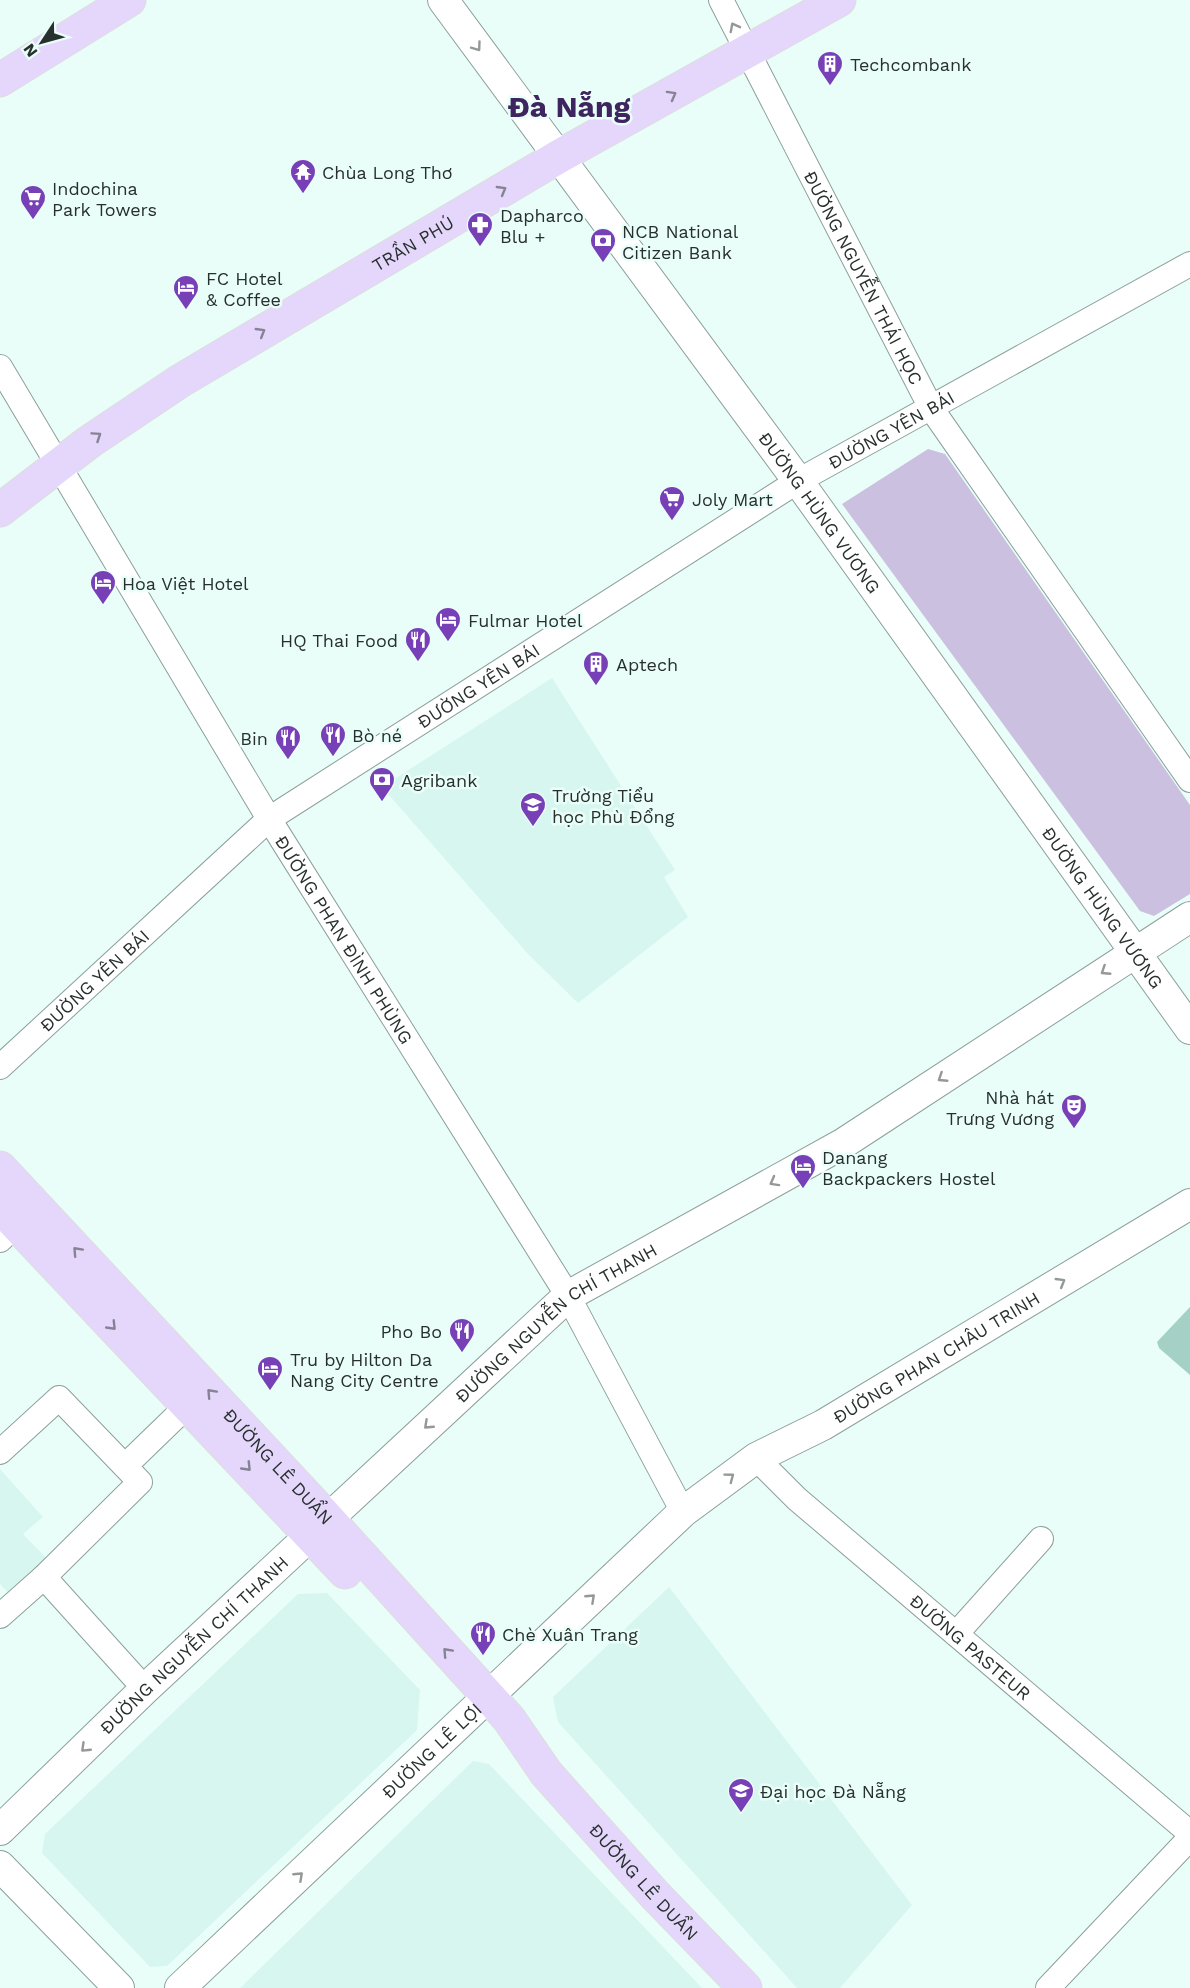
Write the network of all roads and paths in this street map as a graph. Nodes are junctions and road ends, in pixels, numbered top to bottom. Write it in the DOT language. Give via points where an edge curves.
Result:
graph roads {
  1 [pos="129,0"];
  2 [pos="443,0"];
  3 [pos="721,0"];
  4 [pos="839,0"];
  5 [pos="748,53"];
  6 [pos="0,80"];
  7 [pos="558,157"];
  8 [pos="1186,275"];
  9 [pos="0,367"];
  10 [pos="931,408"];
  11 [pos="60,464"];
  12 [pos="798,481"];
  13 [pos="7,502"];
  14 [pos="0,520"];
  15 [pos="1190,780"];
  16 [pos="269,819"];
  17 [pos="1190,917"];
  18 [pos="1135,952"];
  19 [pos="1190,1029"];
  20 [pos="0,1067"];
  21 [pos="0,1168"];
  22 [pos="1190,1204"];
  23 [pos="5,1224"];
  24 [pos="568,1296"];
  25 [pos="188,1405"];
  26 [pos="0,1452"];
  27 [pos="756,1458"];
  28 [pos="125,1466"];
  29 [pos="683,1512"];
  30 [pos="319,1526"];
  31 [pos="1041,1539"];
  32 [pos="44,1577"];
  33 [pos="0,1616"];
  34 [pos="956,1634"];
  35 [pos="145,1689"];
  36 [pos="479,1703"];
  37 [pos="0,1830"];
  38 [pos="1190,1833"];
  39 [pos="1190,1838"];
  40 [pos="0,1866"];
  41 [pos="119,1988"];
  42 [pos="180,1988"];
  43 [pos="745,1988"];
  44 [pos="1048,1988"];
  1 -- 6 [label="main road"];
  2 -- 7 [label="street, ĐƯỜNG HÙNG VƯƠNG, one-way"];
  5 -- 3 [label="street, ĐƯỜNG NGUYỄN THÁI HỌC, one-way"];
  4 -- 5 [label="main road, TRẦN PHÚ"];
  7 -- 5 [label="main road, TRẦN PHÚ, one-way"];
  5 -- 10 [label="street, ĐƯỜNG NGUYỄN THÁI HỌC"];
  11 -- 7 [label="main road, TRẦN PHÚ, one-way" via="180,381"];
  7 -- 12 [label="street, ĐƯỜNG HÙNG VƯƠNG"];
  8 -- 10 [label="street, ĐƯỜNG YÊN BÁI"];
  9 -- 11 [label="street, ĐƯỜNG PHAN ĐÌNH PHÙNG"];
  10 -- 12 [label="street, ĐƯỜNG YÊN BÁI"];
  10 -- 15 [label="street, ĐƯỜNG NGUYỄN THÁI HỌC"];
  11 -- 13 [label="main road, TRẦN PHÚ"];
  11 -- 16 [label="street, ĐƯỜNG PHAN ĐÌNH PHÙNG"];
  12 -- 16 [label="street, ĐƯỜNG YÊN BÁI"];
  12 -- 18 [label="street, ĐƯỜNG HÙNG VƯƠNG"];
  13 -- 14 [label="main road, TRẦN PHÚ"];
  16 -- 20 [label="street, ĐƯỜNG YÊN BÁI"];
  16 -- 24 [label="street, ĐƯỜNG PHAN ĐÌNH PHÙNG"];
  17 -- 18 [label="street, ĐƯỜNG NGUYỄN CHÍ THANH"];
  18 -- 19 [label="street, ĐƯỜNG HÙNG VƯƠNG"];
  18 -- 24 [label="street, ĐƯỜNG NGUYỄN CHÍ THANH, one-way" via="844,1143"];
  30 -- 21 [label="main road, ĐƯỜNG LÊ DUẨN, one-way"];
  27 -- 22 [label="street, ĐƯỜNG PHAN CHÂU TRINH, one-way" via="823,1425"];
  23 -- 25 [label="main road, ĐƯỜNG LÊ DUẨN, one-way"];
  24 -- 29 [label="street, ĐƯỜNG PHAN ĐÌNH PHÙNG"];
  24 -- 30 [label="street, ĐƯỜNG NGUYỄN CHÍ THANH, one-way"];
  25 -- 28 [label="street"];
  25 -- 30 [label="main road, ĐƯỜNG LÊ DUẨN, one-way"];
  26 -- 28 [label="street" via="59,1398"];
  29 -- 27 [label="street, ĐƯỜNG PHAN CHÂU TRINH, one-way"];
  27 -- 34 [label="street, ĐƯỜNG PASTEUR"];
  28 -- 32 [label="street" via="140,1482"];
  36 -- 29 [label="street, ĐƯỜNG LÊ LỢI, one-way"];
  30 -- 35 [label="street, ĐƯỜNG NGUYỄN CHÍ THANH"];
  30 -- 36 [label="main road, ĐƯỜNG LÊ DUẨN"];
  31 -- 34 [label="street"];
  32 -- 33 [label="street"];
  32 -- 35 [label="street"];
  34 -- 38 [label="street, ĐƯỜNG PASTEUR"];
  35 -- 37 [label="street, ĐƯỜNG NGUYỄN CHÍ THANH, one-way"];
  42 -- 36 [label="street, ĐƯỜNG LÊ LỢI, one-way" via="228,1932 355,1812"];
  36 -- 43 [label="main road, ĐƯỜNG LÊ DUẨN" via="509,1719 546,1773"];
  39 -- 44 [label="street"];
  40 -- 41 [label="street"];
}
